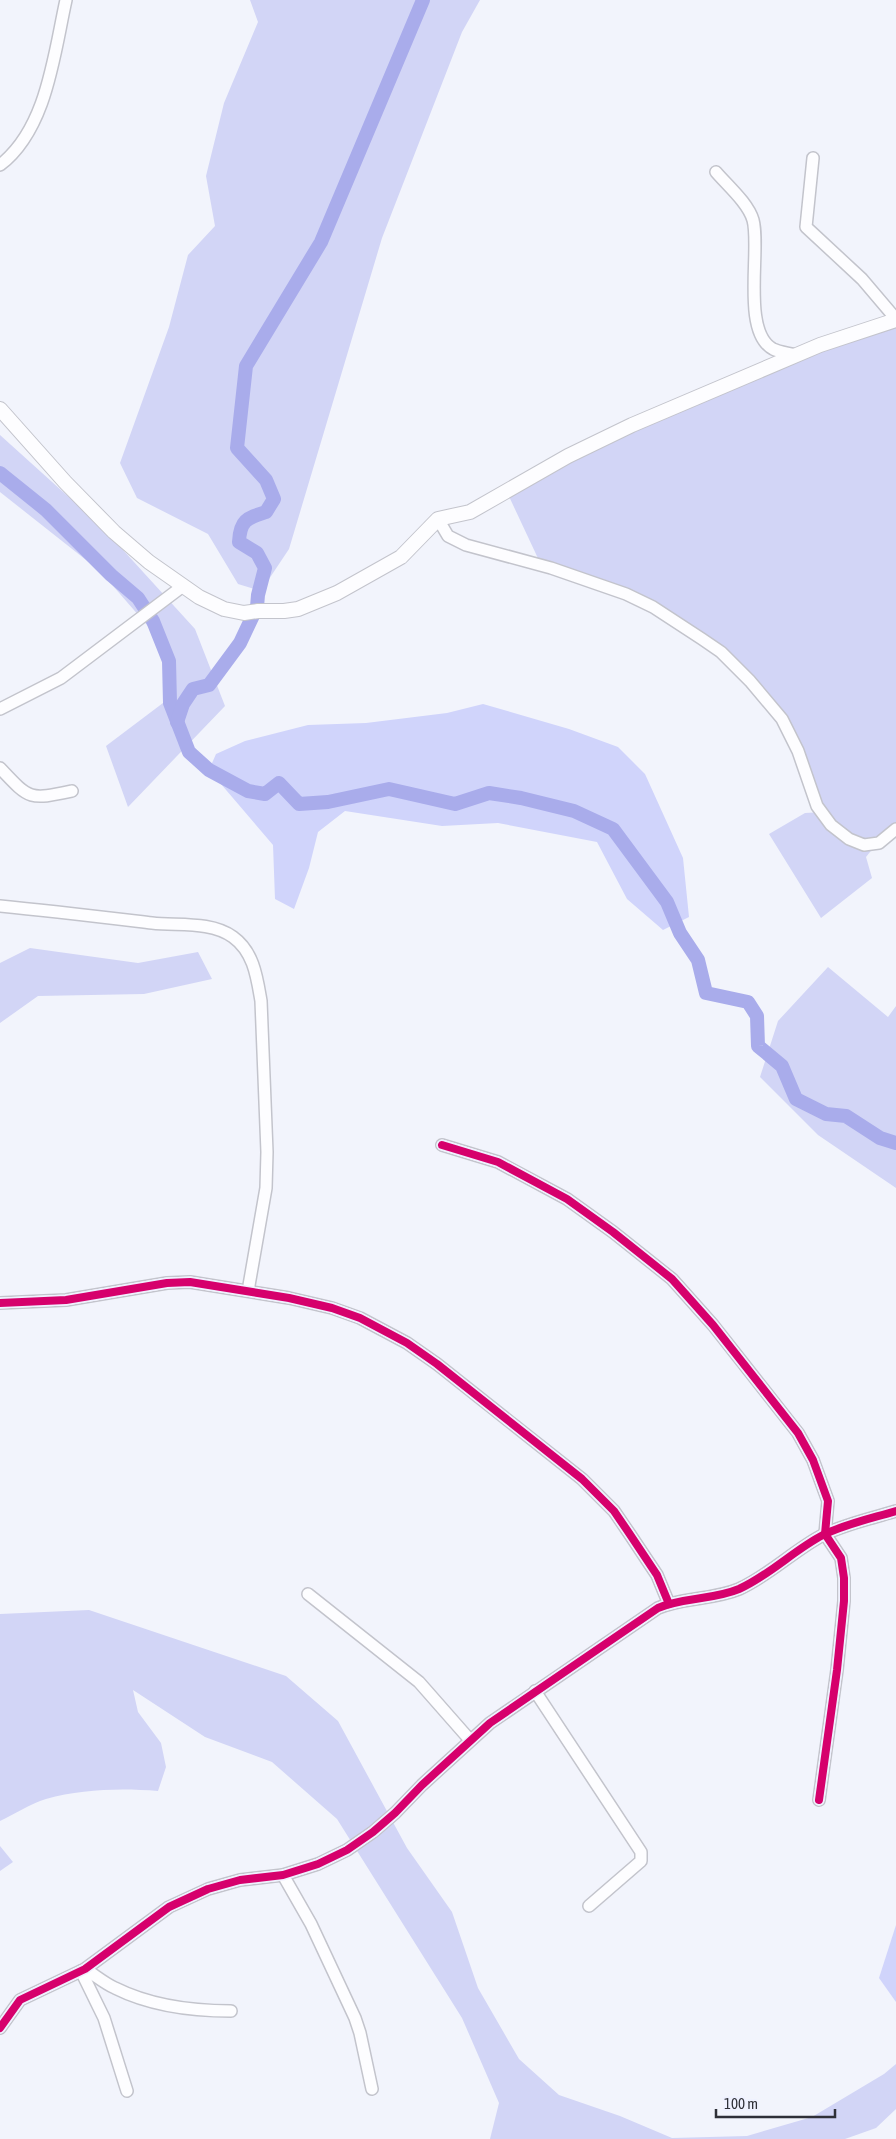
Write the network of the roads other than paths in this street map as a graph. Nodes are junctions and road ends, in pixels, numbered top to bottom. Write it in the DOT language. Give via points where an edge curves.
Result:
graph roads {
  1 [pos="66,0"];
  2 [pos="812,158"];
  3 [pos="0,165"];
  4 [pos="716,172"];
  5 [pos="896,320"];
  6 [pos="795,355"];
  7 [pos="0,409"];
  8 [pos="438,519"];
  9 [pos="183,586"];
  10 [pos="0,709"];
  11 [pos="0,768"];
  12 [pos="72,791"];
  13 [pos="896,828"];
  14 [pos="0,906"];
  15 [pos="442,1145"];
  16 [pos="248,1291"];
  17 [pos="0,1303"];
  18 [pos="896,1510"];
  19 [pos="825,1534"];
  20 [pos="308,1594"];
  21 [pos="669,1604"];
  22 [pos="535,1691"];
  23 [pos="470,1740"];
  24 [pos="819,1800"];
  25 [pos="283,1875"];
  26 [pos="589,1906"];
  27 [pos="83,1970"];
  28 [pos="231,2011"];
  29 [pos="0,2028"];
  30 [pos="372,2089"];
  31 [pos="127,2091"];
  1 -- 3 [label="street" via="50,74 38,109 20,144"];
  2 -- 5 [label="street" via="806,227 862,279"];
  4 -- 6 [label="street" via="748,209 753,221 752,285 761,333 772,349"];
  5 -- 6 [label="main road"];
  6 -- 8 [label="main road" via="568,456 470,512"];
  7 -- 9 [label="main road" via="114,532"];
  8 -- 9 [label="main road" via="401,557 337,593 298,609 251,612 211,604"];
  8 -- 13 [label="street" via="448,536 466,545 551,568 626,594 702,638 721,652 766,697 782,719 798,751 817,806 831,824 849,839 864,845 879,843"];
  9 -- 10 [label="street" via="61,678"];
  11 -- 12 [label="street" via="22,792 32,797"];
  14 -- 16 [label="street" via="203,926 234,937 248,952 258,980 261,1002 267,1152 266,1188"];
  15 -- 19 [label="street" via="498,1162 542,1185 613,1232 672,1279 713,1325 798,1433 828,1501"];
  16 -- 17 [label="street" via="190,1282 167,1283 66,1300"];
  16 -- 21 [label="street" via="332,1308 360,1318 407,1343 437,1364 603,1499 657,1575"];
  18 -- 19 [label="street"];
  19 -- 21 [label="street" via="739,1589 720,1596"];
  19 -- 24 [label="street" via="841,1558 844,1601 838,1670"];
  20 -- 23 [label="street" via="419,1682"];
  21 -- 22 [label="street" via="658,1608"];
  22 -- 23 [label="street"];
  22 -- 26 [label="street" via="641,1852 641,1861"];
  23 -- 25 [label="street" via="373,1832 347,1850"];
  25 -- 27 [label="street" via="240,1880 208,1889 168,1907"];
  25 -- 30 [label="street" via="311,1924 354,2018"];
  27 -- 28 [label="street" via="114,1988 170,2007"];
  27 -- 29 [label="street" via="20,2000"];
  27 -- 31 [label="street" via="104,2018"];
}
